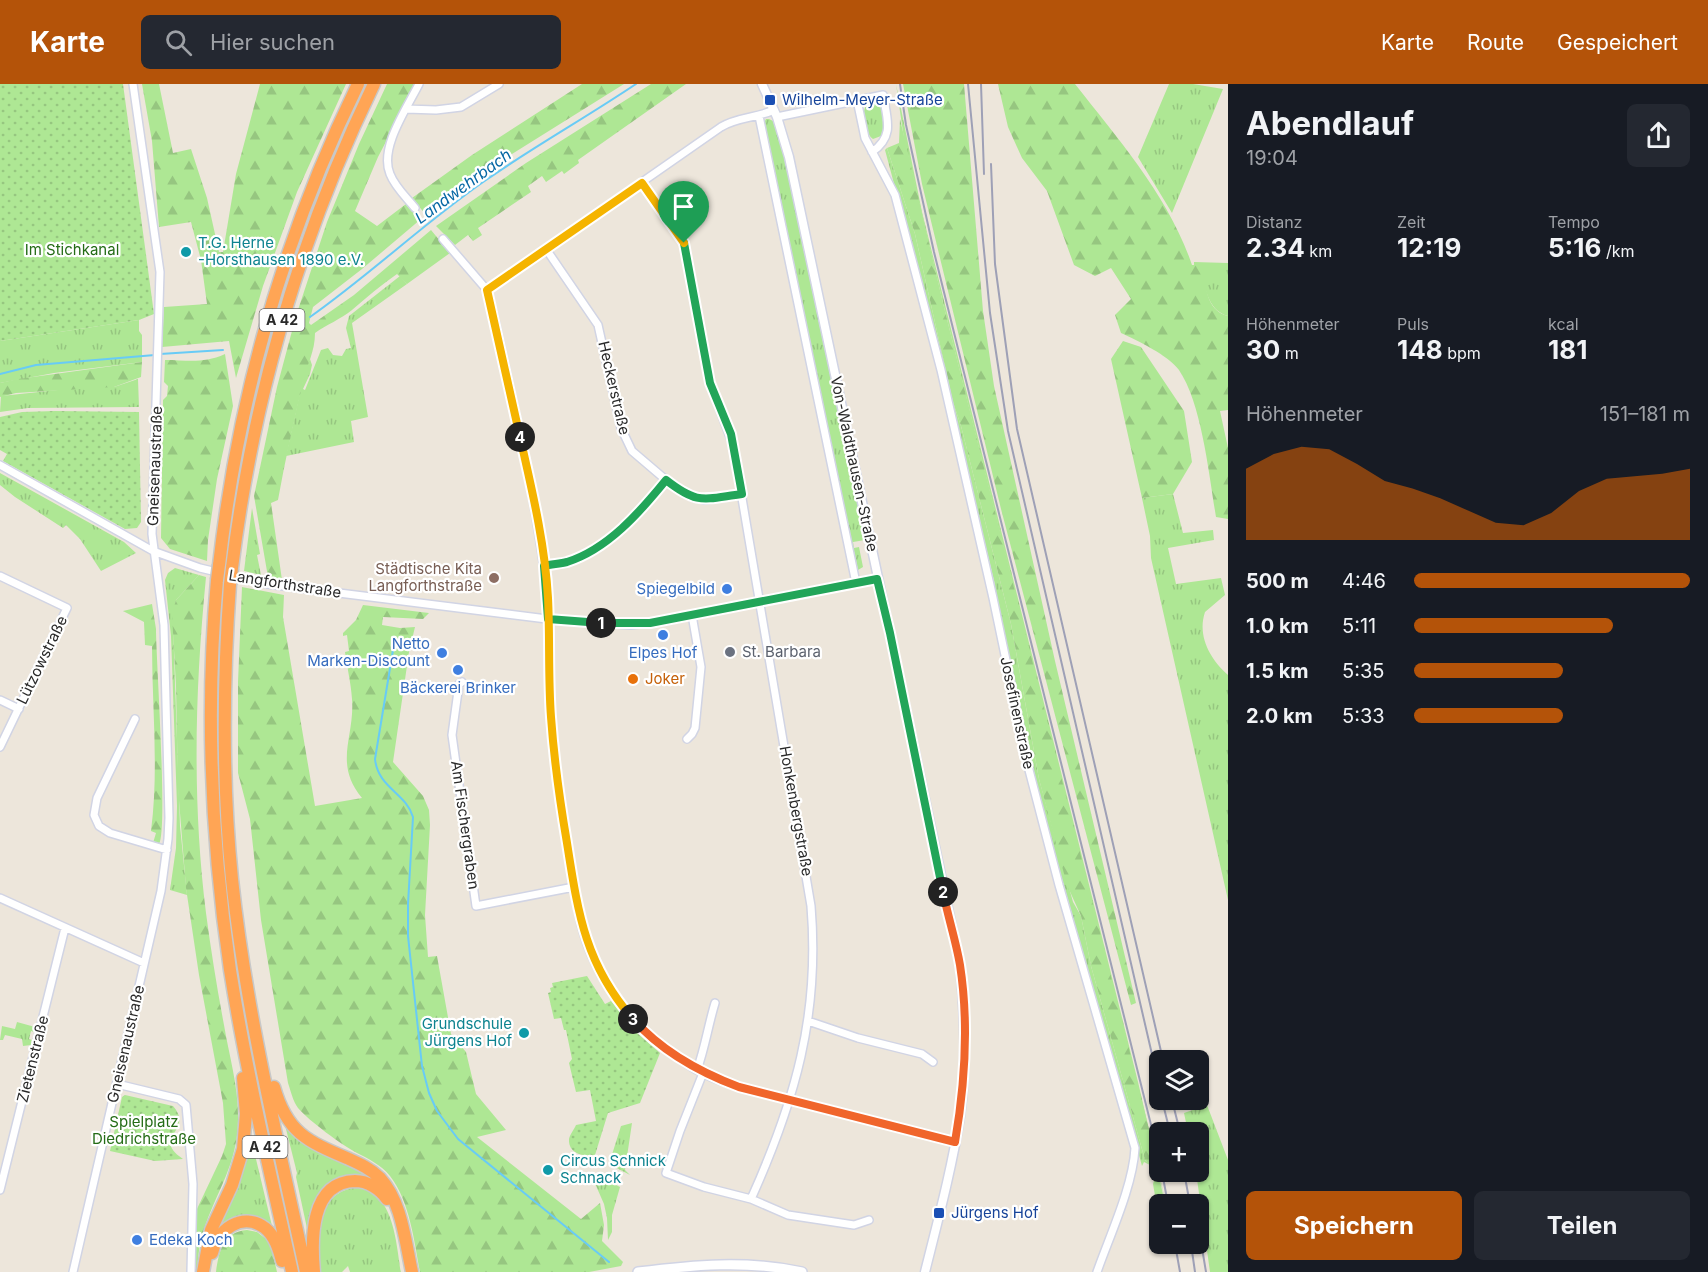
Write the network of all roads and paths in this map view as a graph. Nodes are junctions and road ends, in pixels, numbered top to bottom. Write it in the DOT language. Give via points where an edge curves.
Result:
graph roads {
  1 [pos="134,84"];
  2 [pos="358,84"];
  3 [pos="374,84"];
  4 [pos="419,84"];
  5 [pos="499,84"];
  6 [pos="762,84"];
  7 [pos="857,100"];
  8 [pos="406,109"];
  9 [pos="775,114"];
  10 [pos="759,116"];
  11 [pos="872,152"];
  12 [pos="642,183"];
  13 [pos="415,208"];
  14 [pos="443,239"];
  15 [pos="546,249"];
  16 [pos="487,290"];
  17 [pos="0,465"];
  18 [pos="666,480"];
  19 [pos="742,494"];
  20 [pos="153,551"];
  21 [pos="544,566"];
  22 [pos="0,576"];
  23 [pos="877,579"];
  24 [pos="856,583"];
  25 [pos="760,601"];
  26 [pos="692,615"];
  27 [pos="548,619"];
  28 [pos="462,682"];
  29 [pos="0,700"];
  30 [pos="19,709"];
  31 [pos="135,719"];
  32 [pos="687,739"];
  33 [pos="0,747"];
  34 [pos="167,850"];
  35 [pos="574,887"];
  36 [pos="0,898"];
  37 [pos="65,928"];
  38 [pos="144,963"];
  39 [pos="715,1003"];
  40 [pos="239,1021"];
  41 [pos="808,1021"];
  42 [pos="255,1028"];
  43 [pos="933,1062"];
  44 [pos="700,1072"];
  45 [pos="117,1084"];
  46 [pos="791,1100"];
  47 [pos="955,1142"];
  48 [pos="0,1190"];
  49 [pos="751,1199"];
  50 [pos="869,1220"];
  51 [pos="73,1272"];
  52 [pos="191,1272"];
  53 [pos="203,1272"];
  54 [pos="209,1272"];
  55 [pos="285,1272"];
  56 [pos="292,1272"];
  57 [pos="306,1272"];
  58 [pos="314,1272"];
  59 [pos="405,1272"];
  60 [pos="412,1272"];
  61 [pos="638,1272"];
  62 [pos="802,1272"];
  63 [pos="925,1272"];
  64 [pos="1097,1272"];
  1 -- 20 [label="street, Gneisenaustraße" via="160,272"];
  2 -- 40 [label="highway, A 42, bridge" via="311,190 266,324 237,444 217,580 210,672 211,780 221,898"];
  3 -- 42 [label="highway, A 42, bridge" via="324,197 278,331 247,466 232,568 225,670 225,787 234,892"];
  4 -- 8 [label="street"];
  5 -- 8 [label="street" via="460,107"];
  6 -- 9 [label="street, Von-Waldthausen-Straße"];
  7 -- 9 [label="street"];
  7 -- 11 [label="street, Josefinenstraße"];
  7 -- 11 [label="street" via="883,95 887,135"];
  8 -- 13 [label="street" via="391,139 387,162 395,184"];
  9 -- 10 [label="street"];
  9 -- 23 [label="street, Von-Waldthausen-Straße" via="789,157"];
  10 -- 12 [label="street" via="725,124"];
  10 -- 24 [label="street, Von-Waldthausen-Straße"];
  11 -- 64 [label="street, Josefinenstraße" via="895,195 943,381 1029,770 1135,1148 1129,1180"];
  12 -- 15 [label="street"];
  12 -- 19 [label="street, Honkenbergstraße" via="686,250 710,383 731,434"];
  14 -- 16 [label="street"];
  15 -- 16 [label="street"];
  15 -- 18 [label="street, Heckerstraße" via="598,325 628,444"];
  16 -- 21 [label="street" via="533,496"];
  17 -- 20 [label="street, Langforthstraße"];
  18 -- 19 [label="street, Heckerstraße" via="698,499"];
  18 -- 21 [label="street" via="640,511 608,539 567,562"];
  19 -- 25 [label="street, Honkenbergstraße"];
  20 -- 27 [label="street, Langforthstraße" via="200,568 267,584"];
  20 -- 34 [label="street, Gneisenaustraße" via="164,625"];
  21 -- 27 [label="street"];
  22 -- 30 [label="street, Lützowstraße" via="67,608"];
  23 -- 24 [label="street, Langforthstraße"];
  23 -- 47 [label="street, Von-Waldthausen-Straße" via="960,965 964,1060"];
  24 -- 25 [label="street, Langforthstraße"];
  25 -- 26 [label="street, Langforthstraße"];
  25 -- 41 [label="street, Honkenbergstraße" via="812,906 813,969"];
  26 -- 27 [label="street, Langforthstraße" via="632,625"];
  26 -- 32 [label="street" via="701,680 695,728"];
  27 -- 35 [label="street" via="554,748"];
  28 -- 35 [label="street, Am Fischergraben" via="452,735 476,906"];
  29 -- 30 [label="street"];
  30 -- 33 [label="street, Lützowstraße"];
  31 -- 34 [label="street" via="97,798 94,815 99,826 110,833"];
  34 -- 38 [label="street, Gneisenaustraße"];
  35 -- 44 [label="street" via="593,959 614,994 649,1035"];
  36 -- 37 [label="street"];
  37 -- 38 [label="street"];
  37 -- 48 [label="street, Zietenstraße"];
  38 -- 45 [label="street, Gneisenaustraße"];
  39 -- 44 [label="street"];
  40 -- 53 [label="highway" via="235,1040 245,1092 246,1134 232,1185 207,1242"];
  40 -- 56 [label="highway, A 42"];
  41 -- 43 [label="street" via="922,1054"];
  41 -- 46 [label="street, Honkenbergstraße"];
  42 -- 57 [label="highway, A 42"];
  42 -- 60 [label="highway" via="263,1032 275,1092 288,1121 318,1146 367,1167 390,1190"];
  44 -- 46 [label="street"];
  44 -- 49 [label="street" via="666,1173"];
  45 -- 51 [label="street, Gneisenaustraße"];
  45 -- 52 [label="street" via="175,1098 186,1105 193,1184"];
  46 -- 47 [label="street"];
  46 -- 49 [label="street, Honkenbergstraße"];
  47 -- 63 [label="street, Von-Waldthausen-Straße"];
  49 -- 50 [label="street" via="788,1215 854,1225"];
  54 -- 55 [label="highway" via="218,1237 232,1224 247,1222 261,1226 271,1236"];
  58 -- 59 [label="highway" via="313,1240 323,1198 341,1183 360,1181 386,1196"];
  61 -- 62 [label="main road" via="729,1264 777,1266"];
}
